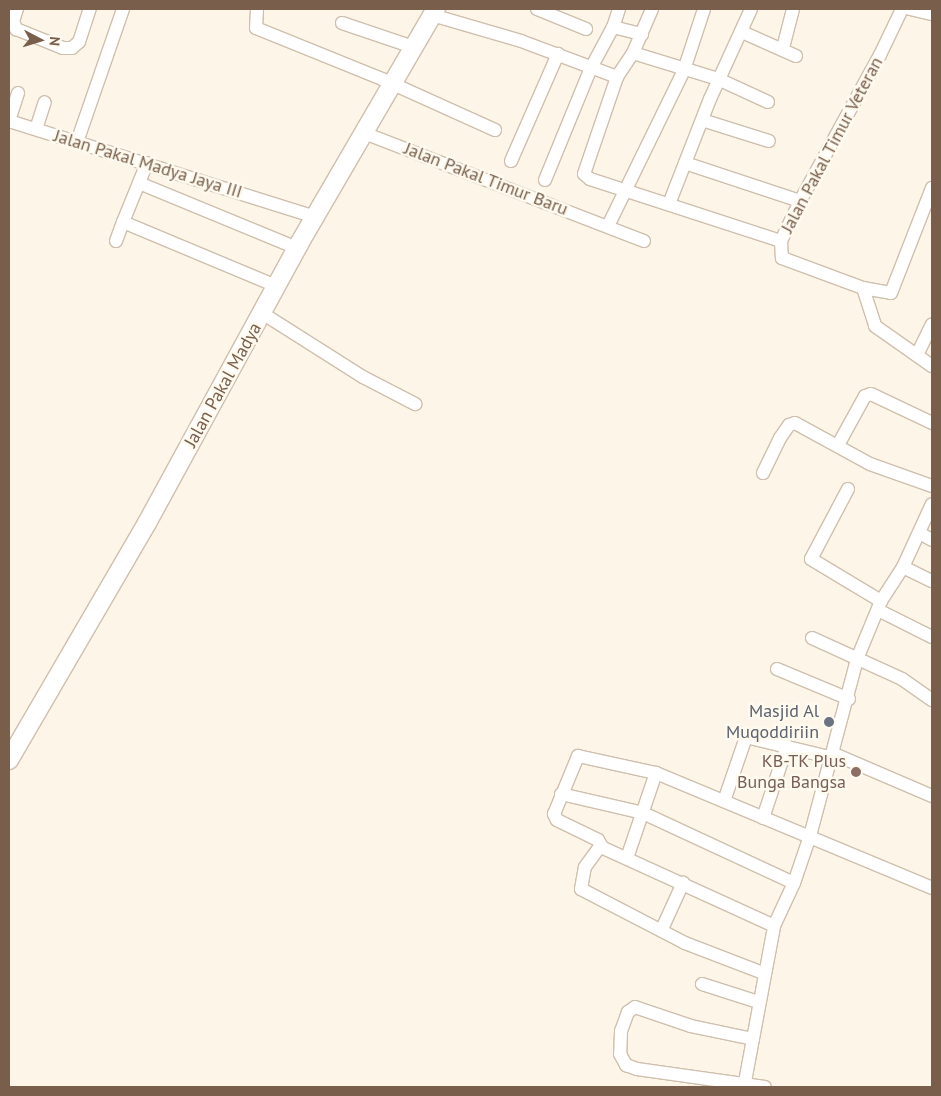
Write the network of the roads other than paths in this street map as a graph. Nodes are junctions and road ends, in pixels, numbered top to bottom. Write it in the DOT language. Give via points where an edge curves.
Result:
graph roads {
  1 [pos="17,9"];
  2 [pos="90,9"];
  3 [pos="123,9"];
  4 [pos="258,9"];
  5 [pos="537,9"];
  6 [pos="619,9"];
  7 [pos="652,9"];
  8 [pos="704,9"];
  9 [pos="751,9"];
  10 [pos="793,9"];
  11 [pos="902,9"];
  12 [pos="910,9"];
  13 [pos="434,12"];
  14 [pos="564,14"];
  15 [pos="932,14"];
  16 [pos="342,23"];
  17 [pos="613,27"];
  18 [pos="586,30"];
  19 [pos="742,32"];
  20 [pos="642,34"];
  21 [pos="413,47"];
  22 [pos="782,48"];
  23 [pos="633,53"];
  24 [pos="558,54"];
  25 [pos="796,56"];
  26 [pos="591,68"];
  27 [pos="684,70"];
  28 [pos="617,77"];
  29 [pos="718,80"];
  30 [pos="391,83"];
  31 [pos="18,94"];
  32 [pos="45,102"];
  33 [pos="768,102"];
  34 [pos="702,120"];
  35 [pos="36,129"];
  36 [pos="494,130"];
  37 [pos="364,133"];
  38 [pos="768,141"];
  39 [pos="77,142"];
  40 [pos="511,161"];
  41 [pos="685,163"];
  42 [pos="147,164"];
  43 [pos="545,180"];
  44 [pos="139,182"];
  45 [pos="932,188"];
  46 [pos="624,189"];
  47 [pos="800,200"];
  48 [pos="669,204"];
  49 [pos="315,217"];
  50 [pos="123,222"];
  51 [pos="608,226"];
  52 [pos="116,241"];
  53 [pos="644,241"];
  54 [pos="782,241"];
  55 [pos="297,248"];
  56 [pos="276,286"];
  57 [pos="863,288"];
  58 [pos="262,313"];
  59 [pos="932,324"];
  60 [pos="917,355"];
  61 [pos="932,366"];
  62 [pos="415,404"];
  63 [pos="932,423"];
  64 [pos="838,445"];
  65 [pos="763,473"];
  66 [pos="932,486"];
  67 [pos="848,489"];
  68 [pos="932,504"];
  69 [pos="920,533"];
  70 [pos="932,540"];
  71 [pos="903,567"];
  72 [pos="932,581"];
  73 [pos="880,605"];
  74 [pos="932,637"];
  75 [pos="812,638"];
  76 [pos="857,659"];
  77 [pos="777,669"];
  78 [pos="849,699"];
  79 [pos="932,700"];
  80 [pos="787,746"];
  81 [pos="834,756"];
  82 [pos="9,760"];
  83 [pos="656,773"];
  84 [pos="561,794"];
  85 [pos="932,796"];
  86 [pos="724,801"];
  87 [pos="643,813"];
  88 [pos="764,818"];
  89 [pos="810,836"];
  90 [pos="601,847"];
  91 [pos="627,858"];
  92 [pos="683,883"];
  93 [pos="794,883"];
  94 [pos="932,888"];
  95 [pos="774,926"];
  96 [pos="662,929"];
  97 [pos="763,973"];
  98 [pos="702,984"];
  99 [pos="758,1002"];
  100 [pos="753,1039"];
  101 [pos="745,1085"];
  102 [pos="765,1087"];
  1 -- 2 [label="street" via="16,29 63,48 72,48 79,42"];
  3 -- 39 [label="street"];
  4 -- 30 [label="street" via="256,28"];
  5 -- 14 [label="street"];
  6 -- 17 [label="street"];
  7 -- 20 [label="street"];
  8 -- 27 [label="street"];
  9 -- 19 [label="street"];
  10 -- 22 [label="street"];
  11 -- 47 [label="street, Jalan Pakal Timur Veteran"];
  12 -- 15 [label="street"];
  13 -- 21 [label="street, Jalan Pakal Madya"];
  13 -- 24 [label="street"];
  14 -- 18 [label="street"];
  16 -- 21 [label="street"];
  17 -- 20 [label="street"];
  17 -- 26 [label="street"];
  19 -- 22 [label="street"];
  19 -- 29 [label="street"];
  20 -- 23 [label="street"];
  21 -- 30 [label="street, Jalan Pakal Madya"];
  22 -- 25 [label="street"];
  23 -- 27 [label="street"];
  23 -- 28 [label="street"];
  24 -- 26 [label="street"];
  24 -- 40 [label="street"];
  26 -- 28 [label="street"];
  26 -- 43 [label="street"];
  27 -- 29 [label="street"];
  27 -- 46 [label="street"];
  28 -- 46 [label="street" via="585,170 590,179"];
  29 -- 33 [label="street"];
  29 -- 34 [label="street"];
  30 -- 36 [label="street"];
  30 -- 37 [label="street, Jalan Pakal Madya"];
  31 -- 35 [label="street, Jalan Pakal Madya Jaya III" via="9,121"];
  32 -- 35 [label="street"];
  34 -- 38 [label="street"];
  34 -- 41 [label="street"];
  35 -- 39 [label="street, Jalan Pakal Madya Jaya III"];
  37 -- 49 [label="street, Jalan Pakal Madya"];
  37 -- 51 [label="street, Jalan Pakal Timur Baru"];
  39 -- 42 [label="street, Jalan Pakal Madya Jaya III"];
  41 -- 47 [label="street"];
  41 -- 48 [label="street"];
  42 -- 44 [label="street"];
  42 -- 49 [label="street, Jalan Pakal Madya Jaya III"];
  44 -- 50 [label="street"];
  44 -- 55 [label="street"];
  45 -- 57 [label="street, Jalan Pakal Timur Veteran" via="892,292"];
  46 -- 48 [label="street"];
  46 -- 51 [label="street"];
  47 -- 54 [label="street, Jalan Pakal Timur Veteran"];
  48 -- 54 [label="street"];
  49 -- 55 [label="street, Jalan Pakal Madya"];
  50 -- 52 [label="street"];
  50 -- 56 [label="street"];
  51 -- 53 [label="street, Jalan Pakal Timur Baru"];
  54 -- 57 [label="street, Jalan Pakal Timur Veteran" via="780,254 786,262"];
  55 -- 56 [label="street, Jalan Pakal Madya"];
  56 -- 58 [label="street, Jalan Pakal Madya"];
  57 -- 60 [label="street" via="868,295 873,322"];
  58 -- 62 [label="street" via="363,378"];
  58 -- 82 [label="street, Jalan Pakal Madya" via="147,523"];
  59 -- 60 [label="street"];
  60 -- 61 [label="street"];
  63 -- 64 [label="street" via="871,394 865,396"];
  64 -- 65 [label="street" via="792,423 780,438"];
  64 -- 66 [label="street" via="870,464"];
  67 -- 73 [label="street" via="811,558"];
  68 -- 69 [label="street"];
  69 -- 70 [label="street"];
  69 -- 71 [label="street"];
  71 -- 72 [label="street"];
  71 -- 73 [label="street"];
  73 -- 74 [label="street"];
  73 -- 76 [label="street"];
  75 -- 76 [label="street"];
  76 -- 78 [label="street"];
  76 -- 79 [label="street" via="902,679"];
  77 -- 78 [label="street"];
  78 -- 81 [label="street"];
  80 -- 81 [label="street"];
  80 -- 86 [label="street" via="751,736 744,738"];
  80 -- 88 [label="street"];
  81 -- 85 [label="street"];
  81 -- 89 [label="street"];
  83 -- 84 [label="street" via="580,756"];
  83 -- 86 [label="street"];
  83 -- 87 [label="street"];
  84 -- 87 [label="street"];
  84 -- 90 [label="street" via="555,819 598,840"];
  86 -- 88 [label="street"];
  87 -- 91 [label="street"];
  87 -- 93 [label="street"];
  88 -- 89 [label="street"];
  89 -- 93 [label="street"];
  89 -- 94 [label="street"];
  90 -- 91 [label="street"];
  90 -- 96 [label="street" via="585,866 581,889"];
  91 -- 92 [label="street"];
  92 -- 95 [label="street"];
  92 -- 96 [label="street"];
  93 -- 95 [label="street"];
  95 -- 97 [label="street"];
  96 -- 97 [label="street" via="692,946"];
  97 -- 99 [label="street"];
  98 -- 99 [label="street"];
  99 -- 100 [label="street"];
  100 -- 101 [label="street"];
  100 -- 101 [label="street" via="691,1026 635,1007 628,1012 621,1031 620,1054 626,1065"];
  101 -- 102 [label="street"];
}
